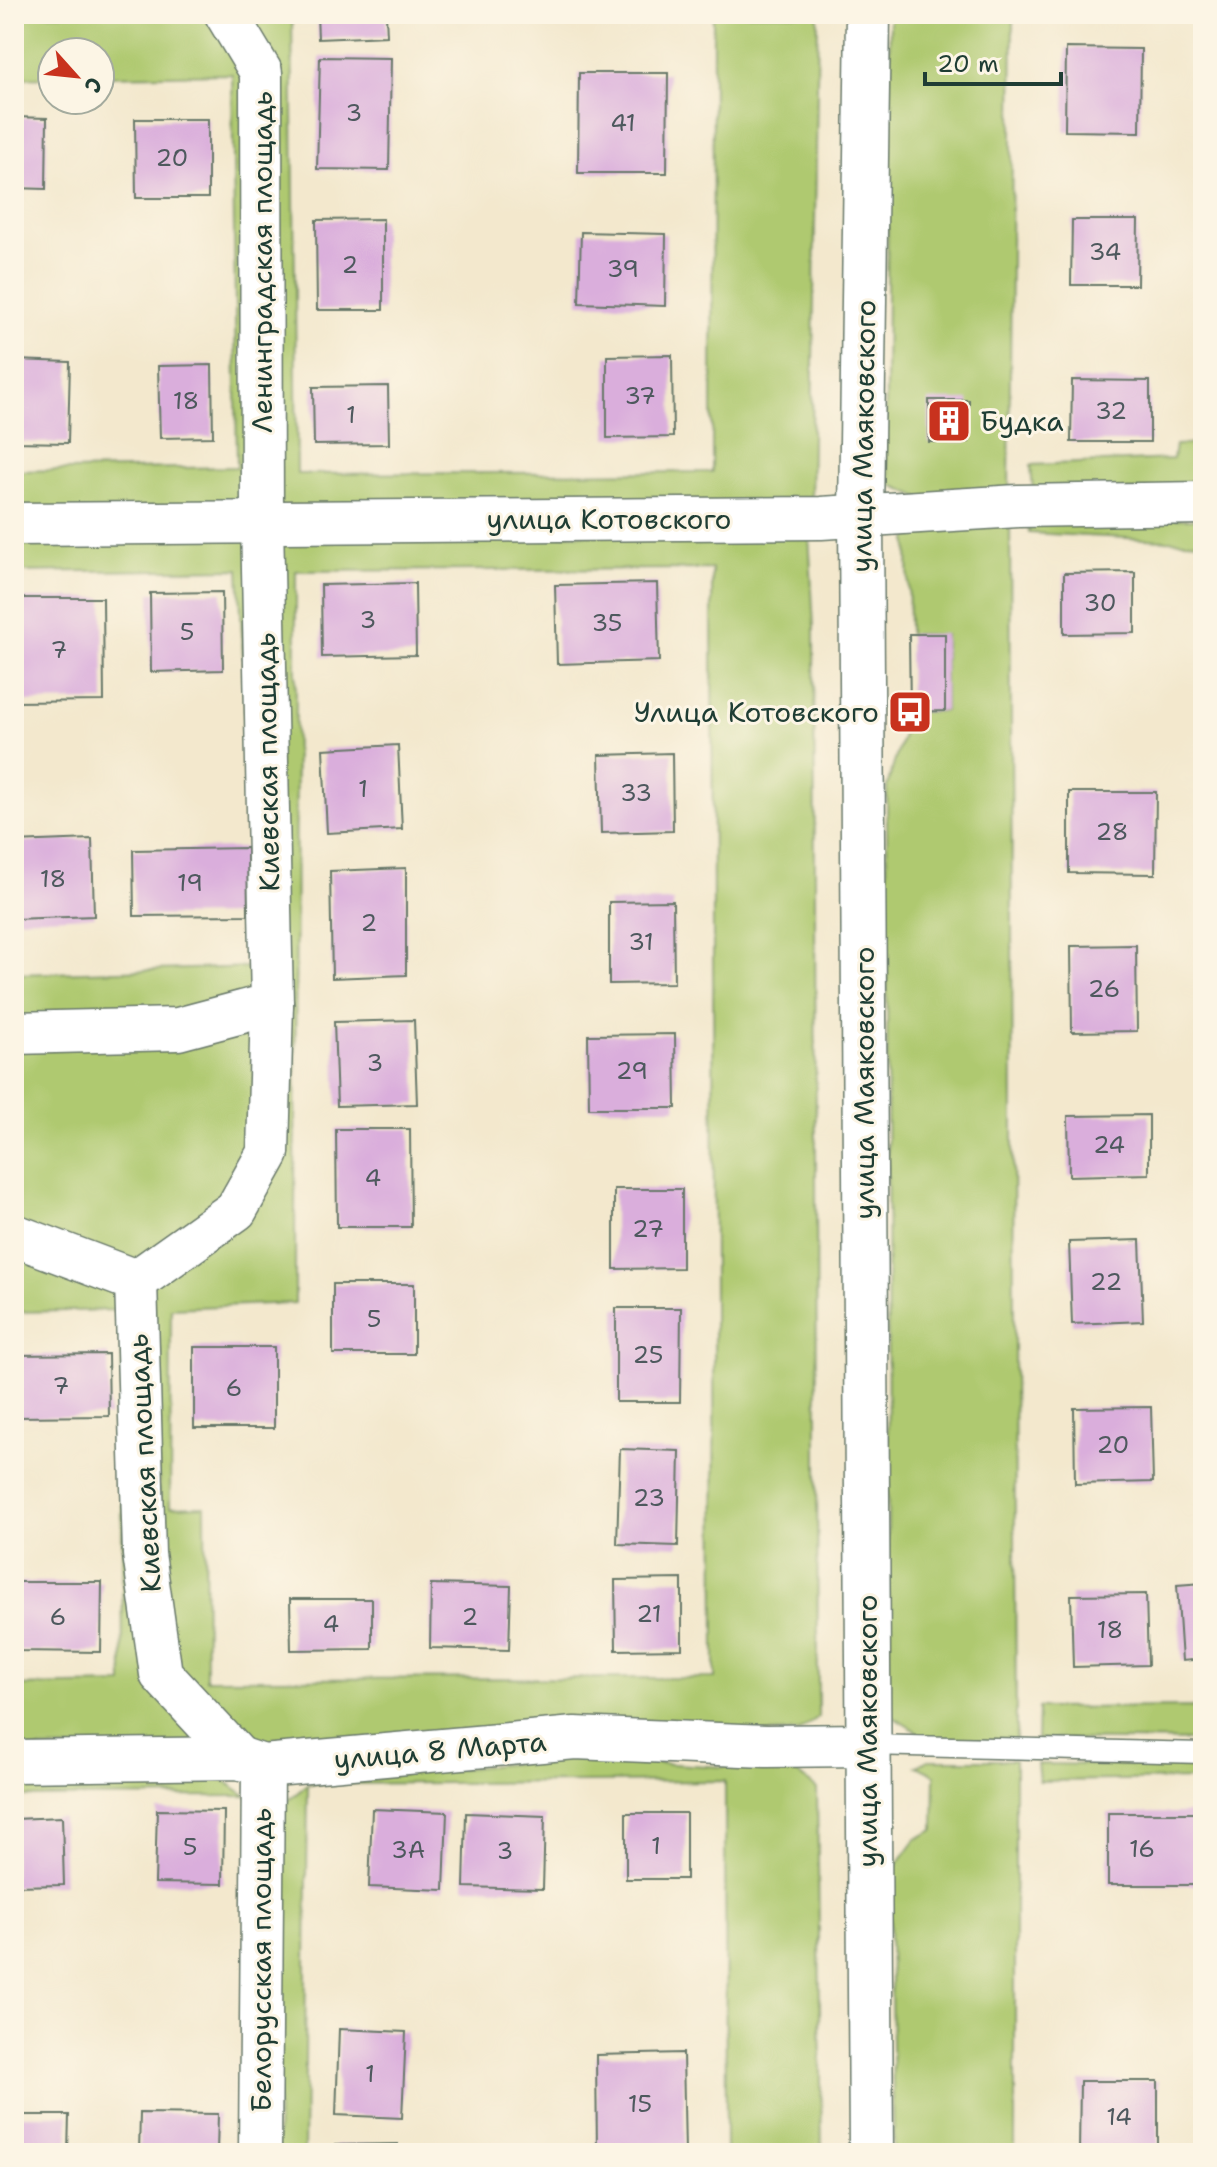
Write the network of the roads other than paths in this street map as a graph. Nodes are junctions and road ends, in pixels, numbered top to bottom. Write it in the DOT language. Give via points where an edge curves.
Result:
graph roads {
  1 [pos="226,14"];
  2 [pos="868,14"];
  3 [pos="1203,503"];
  4 [pos="861,515"];
  5 [pos="262,521"];
  6 [pos="14,524"];
  7 [pos="272,1004"];
  8 [pos="14,1033"];
  9 [pos="14,1235"];
  10 [pos="136,1281"];
  11 [pos="867,1745"];
  12 [pos="1203,1753"];
  13 [pos="14,1761"];
  14 [pos="251,1762"];
  15 [pos="260,2153"];
  16 [pos="871,2153"];
  1 -- 5 [label="street, Ленинградская площадь" via="261,72"];
  2 -- 4 [label="main road, улица Маяковского"];
  3 -- 4 [label="street, улица Котовского"];
  4 -- 5 [label="street, улица Котовского"];
  4 -- 11 [label="main road, улица Маяковского"];
  5 -- 6 [label="street, улица Котовского"];
  5 -- 7 [label="street, Киевская площадь"];
  7 -- 8 [label="street" via="178,1029"];
  7 -- 10 [label="street, Киевская площадь" via="268,1153 236,1210"];
  9 -- 10 [label="street"];
  10 -- 14 [label="street, Киевская площадь" via="144,1554 161,1674"];
  11 -- 12 [label="lane"];
  11 -- 14 [label="street, улица 8 Марта" via="575,1738"];
  11 -- 16 [label="main road, улица Маяковского"];
  13 -- 14 [label="street, улица 8 Марта"];
  14 -- 15 [label="street, Белорусская площадь"];
}
